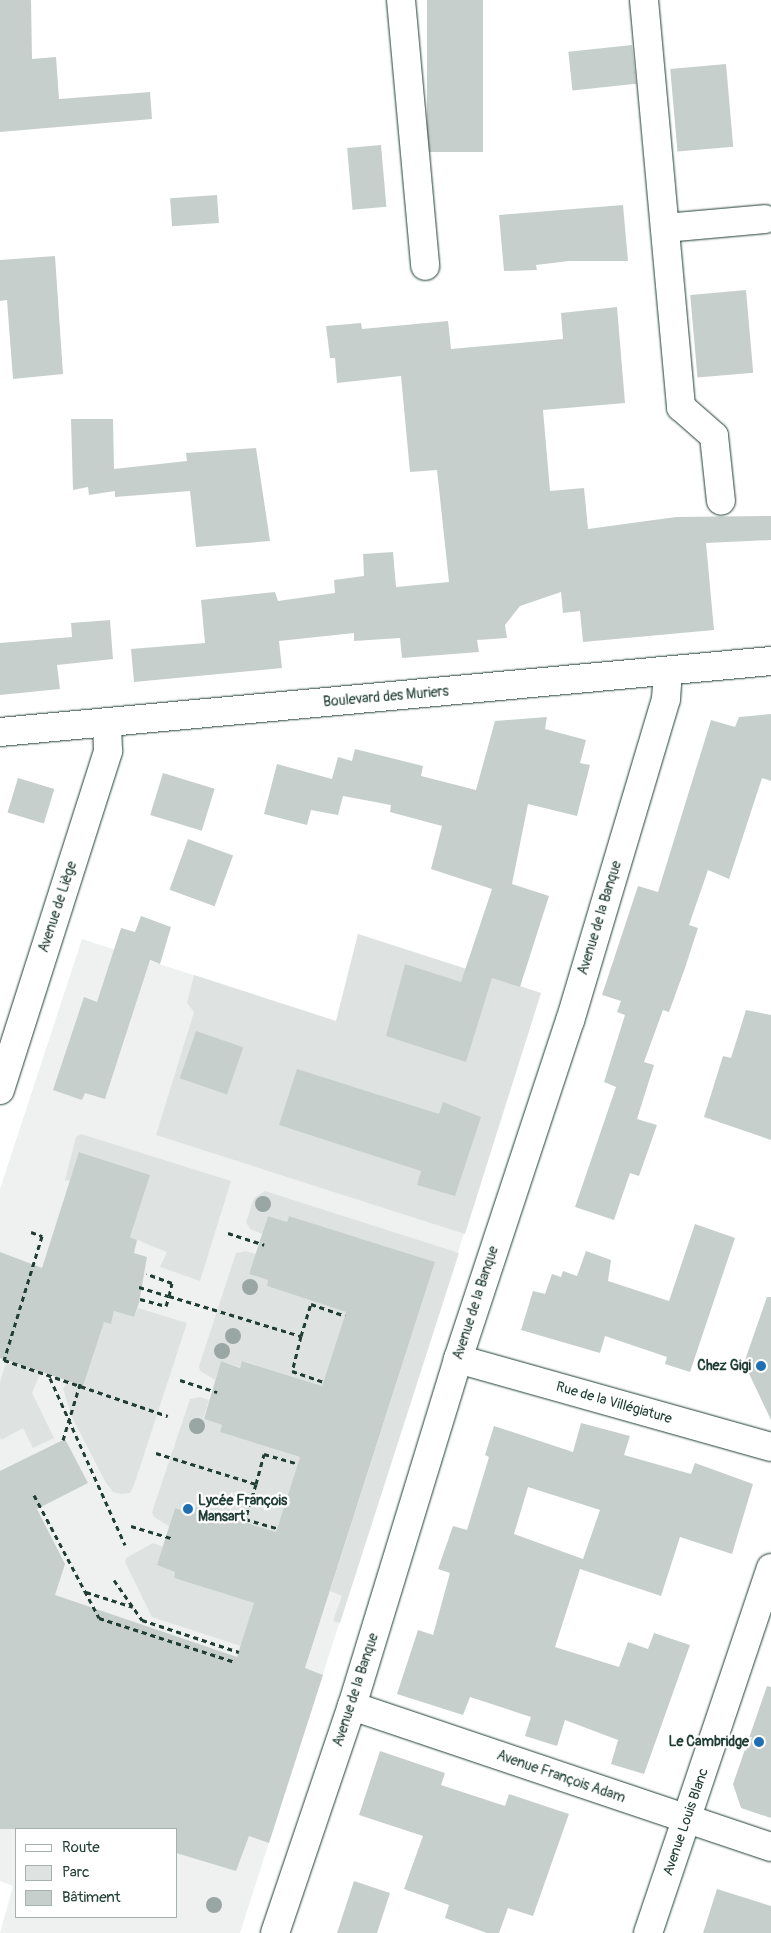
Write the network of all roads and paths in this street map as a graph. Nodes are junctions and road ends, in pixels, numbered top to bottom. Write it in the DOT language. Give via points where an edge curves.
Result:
graph roads {
  1 [pos="401,0"];
  2 [pos="644,0"];
  3 [pos="765,219"];
  4 [pos="665,228"];
  5 [pos="425,266"];
  6 [pos="721,501"];
  7 [pos="771,661"];
  8 [pos="668,671"];
  9 [pos="107,722"];
  10 [pos="0,732"];
  11 [pos="0,1090"];
  12 [pos="31,1232"];
  13 [pos="228,1233"];
  14 [pos="264,1245"];
  15 [pos="148,1274"];
  16 [pos="139,1287"];
  17 [pos="169,1296"];
  18 [pos="140,1299"];
  19 [pos="345,1316"];
  20 [pos="301,1336"];
  21 [pos="458,1359"];
  22 [pos="50,1378"];
  23 [pos="180,1380"];
  24 [pos="324,1382"];
  25 [pos="80,1384"];
  26 [pos="217,1392"];
  27 [pos="168,1416"];
  28 [pos="63,1440"];
  29 [pos="771,1447"];
  30 [pos="156,1453"];
  31 [pos="298,1464"];
  32 [pos="256,1484"];
  33 [pos="34,1495"];
  34 [pos="131,1526"];
  35 [pos="277,1528"];
  36 [pos="171,1538"];
  37 [pos="126,1545"];
  38 [pos="771,1568"];
  39 [pos="114,1580"];
  40 [pos="85,1591"];
  41 [pos="133,1607"];
  42 [pos="239,1652"];
  43 [pos="235,1662"];
  44 [pos="352,1706"];
  45 [pos="688,1819"];
  46 [pos="771,1847"];
  47 [pos="276,1933"];
  48 [pos="648,1933"];
  1 -- 5 [label="street"];
  2 -- 4 [label="street"];
  3 -- 4 [label="street"];
  4 -- 6 [label="street" via="681,406 714,436"];
  7 -- 8 [label="street, Boulevard des Muriers"];
  8 -- 9 [label="street, Boulevard des Muriers"];
  8 -- 21 [label="street, Avenue de la Banque" via="666,699 570,1021"];
  9 -- 10 [label="street, Boulevard des Muriers"];
  9 -- 11 [label="street, Avenue de Liège" via="108,751"];
  12 -- 22 [label="path" via="42,1236 4,1360"];
  13 -- 14 [label="path"];
  15 -- 17 [label="path" via="172,1283"];
  16 -- 17 [label="path"];
  17 -- 18 [label="path" via="166,1306"];
  17 -- 20 [label="path"];
  19 -- 20 [label="path" via="311,1304"];
  20 -- 24 [label="path" via="292,1371"];
  21 -- 29 [label="street, Rue de la Villégiature"];
  21 -- 44 [label="street, Avenue de la Banque"];
  22 -- 27 [label="path"];
  22 -- 37 [label="path"];
  23 -- 26 [label="path"];
  25 -- 28 [label="path, bridge"];
  30 -- 32 [label="path"];
  31 -- 32 [label="path" via="264,1454"];
  32 -- 35 [label="path" via="245,1519"];
  33 -- 40 [label="path"];
  34 -- 36 [label="path"];
  38 -- 45 [label="street, Avenue Louis Blanc"];
  39 -- 41 [label="path"];
  40 -- 41 [label="path"];
  40 -- 43 [label="path" via="99,1618"];
  41 -- 42 [label="path" via="142,1620"];
  44 -- 45 [label="street, Avenue François Adam"];
  44 -- 47 [label="street, Avenue de la Banque"];
  45 -- 46 [label="street, Avenue François Adam"];
  45 -- 48 [label="street, Avenue Louis Blanc"];
}
